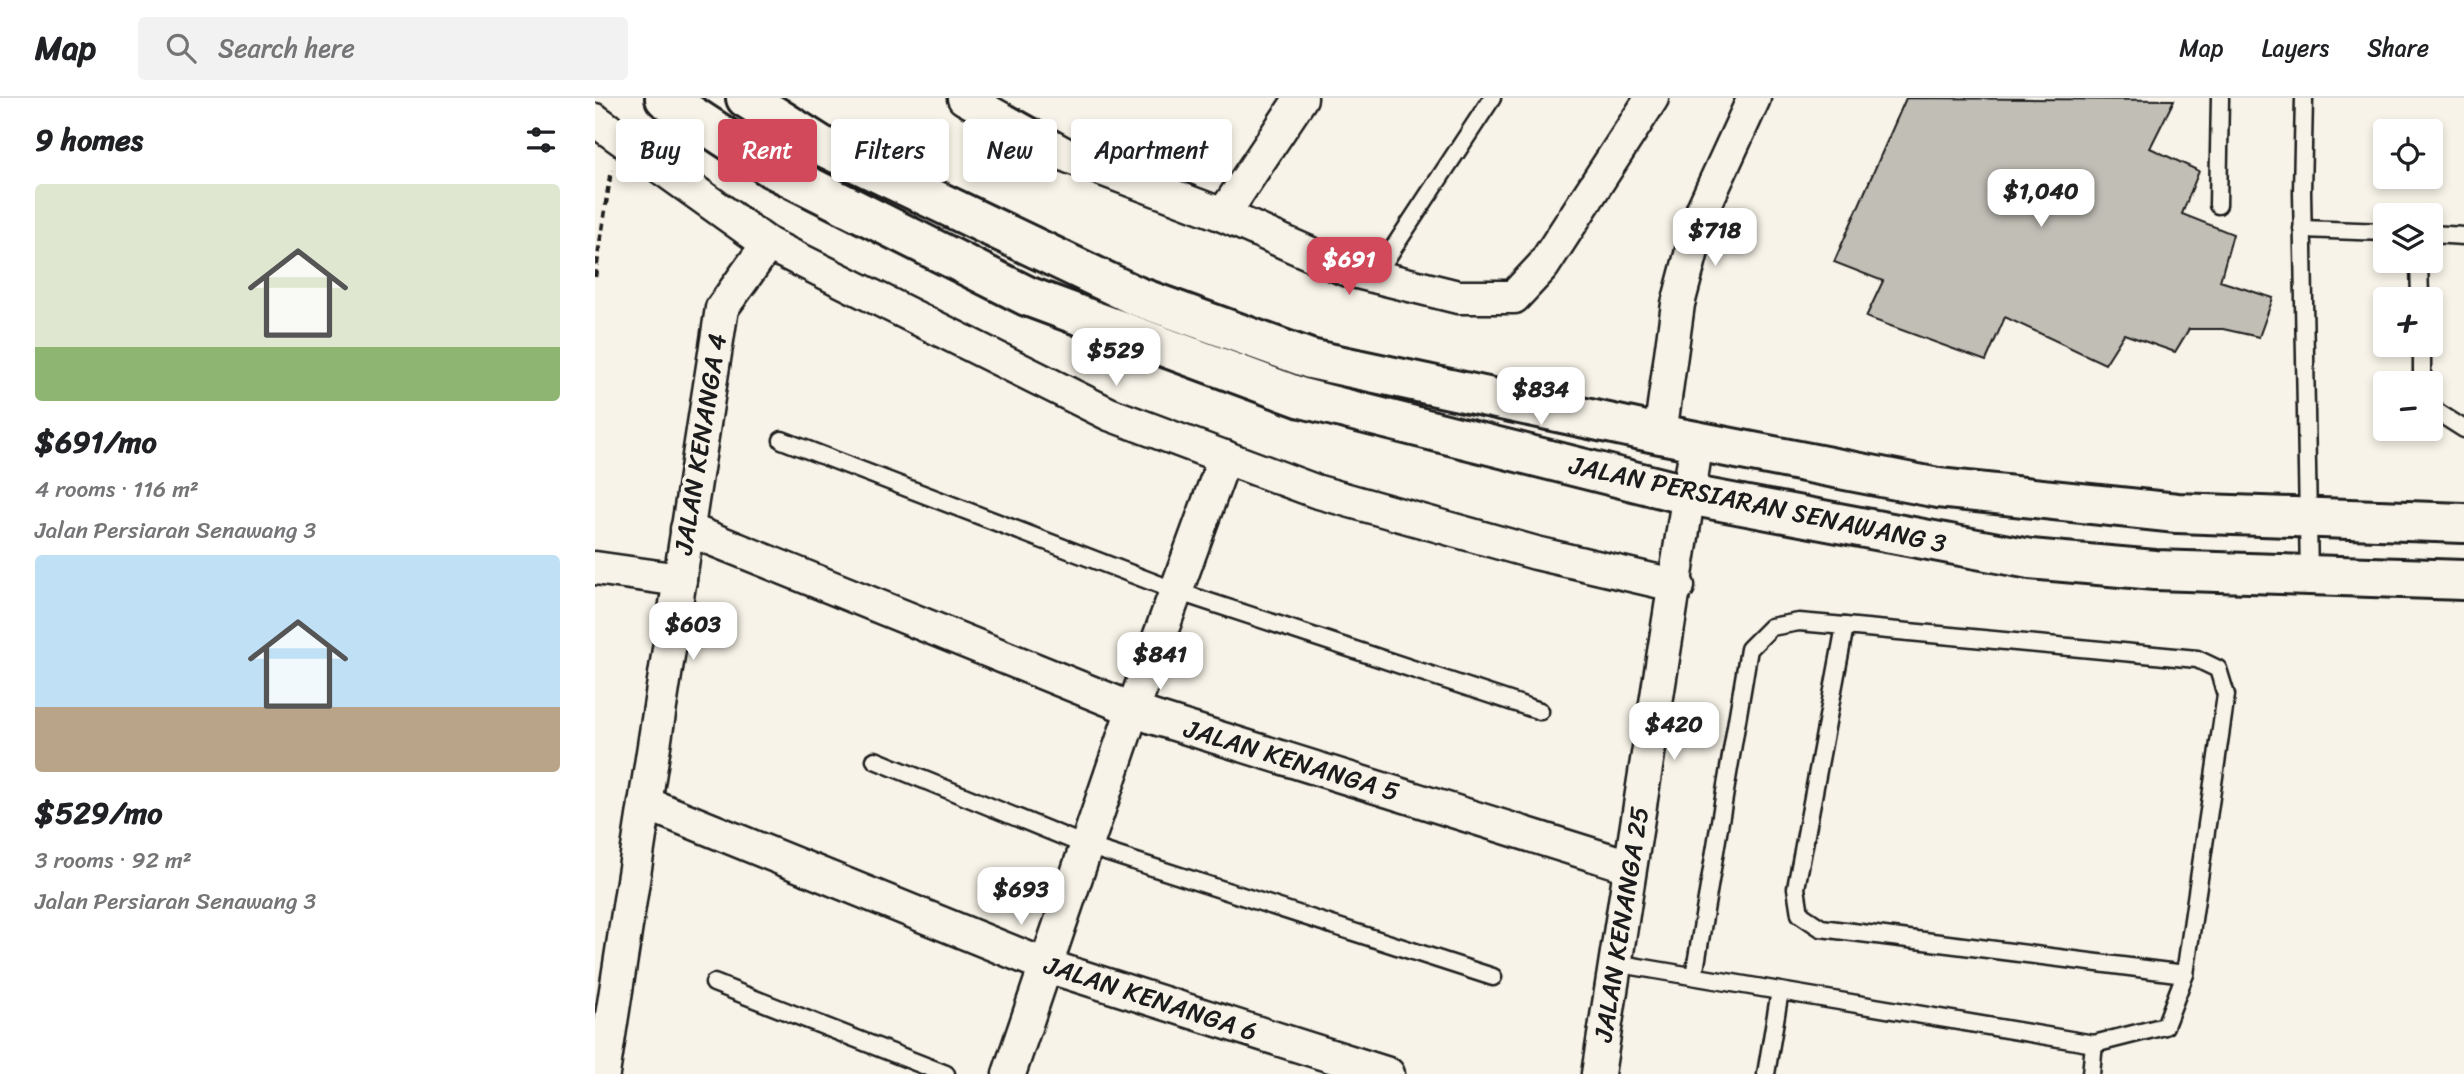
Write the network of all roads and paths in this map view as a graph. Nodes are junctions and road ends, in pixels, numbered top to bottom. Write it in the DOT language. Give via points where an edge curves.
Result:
graph roads {
  1 [pos="665,98"];
  2 [pos="745,98"];
  3 [pos="964,98"];
  4 [pos="1301,98"];
  5 [pos="1492,98"];
  6 [pos="1652,98"];
  7 [pos="1754,98"];
  8 [pos="2220,98"];
  9 [pos="2304,98"];
  10 [pos="606,127"];
  11 [pos="2218,205"];
  12 [pos="1223,215"];
  13 [pos="2302,229"];
  14 [pos="2373,232"];
  15 [pos="2443,235"];
  16 [pos="2464,236"];
  17 [pos="768,244"];
  18 [pos="1375,276"];
  19 [pos="595,277"];
  20 [pos="2443,416"];
  21 [pos="2464,429"];
  22 [pos="1660,434"];
  23 [pos="782,440"];
  24 [pos="1697,441"];
  25 [pos="1225,457"];
  26 [pos="1689,495"];
  27 [pos="2307,516"];
  28 [pos="2464,523"];
  29 [pos="687,528"];
  30 [pos="595,568"];
  31 [pos="2309,576"];
  32 [pos="680,580"];
  33 [pos="2464,580"];
  34 [pos="1677,587"];
  35 [pos="1176,591"];
  36 [pos="1845,625"];
  37 [pos="1133,709"];
  38 [pos="1540,711"];
  39 [pos="875,761"];
  40 [pos="645,803"];
  41 [pos="1087,846"];
  42 [pos="1629,866"];
  43 [pos="1615,964"];
  44 [pos="1047,966"];
  45 [pos="2185,974"];
  46 [pos="1694,976"];
  47 [pos="1493,977"];
  48 [pos="714,983"];
  49 [pos="1780,991"];
  50 [pos="2094,1044"];
  51 [pos="603,1074"];
  52 [pos="946,1074"];
  53 [pos="1009,1074"];
  54 [pos="1388,1074"];
  55 [pos="1598,1074"];
  56 [pos="1766,1074"];
  57 [pos="2091,1074"];
  1 -- 26 [label="street, JALAN PERSIARAN SENAWANG 3" via="772,168 1027,296 1302,398"];
  2 -- 22 [label="street, JALAN PERSIARAN SENAWANG 3" via="822,146 1136,296 1310,359"];
  3 -- 12 [label="street" via="1070,158"];
  4 -- 12 [label="street"];
  5 -- 18 [label="lane"];
  6 -- 18 [label="street" via="1543,266 1514,297 1458,297"];
  7 -- 22 [label="street" via="1703,209 1678,304"];
  8 -- 11 [label="lane"];
  9 -- 13 [label="lane"];
  10 -- 17 [label="street"];
  10 -- 19 [label="path"];
  12 -- 18 [label="street" via="1345,269"];
  13 -- 14 [label="lane"];
  13 -- 27 [label="lane"];
  15 -- 16 [label="lane"];
  17 -- 25 [label="street" via="1109,414"];
  17 -- 29 [label="street, JALAN KENANGA 4" via="722,308"];
  20 -- 21 [label="lane"];
  22 -- 24 [label="street, JALAN PERSIARAN SENAWANG 3"];
  23 -- 35 [label="lane"];
  24 -- 26 [label="street, JALAN KENANGA 25"];
  24 -- 27 [label="street, JALAN PERSIARAN SENAWANG 3" via="1938,488 2177,513"];
  25 -- 34 [label="street" via="1315,491"];
  25 -- 35 [label="street"];
  26 -- 31 [label="street, JALAN PERSIARAN SENAWANG 3" via="2030,559"];
  26 -- 34 [label="street, JALAN KENANGA 25"];
  27 -- 28 [label="street, JALAN PERSIARAN SENAWANG 3"];
  27 -- 31 [label="lane"];
  29 -- 32 [label="street, JALAN KENANGA 4"];
  29 -- 37 [label="street, JALAN KENANGA 5"];
  30 -- 32 [label="street"];
  31 -- 33 [label="street, JALAN PERSIARAN SENAWANG 3"];
  32 -- 40 [label="street, JALAN KENANGA 4"];
  34 -- 42 [label="street, JALAN KENANGA 25"];
  35 -- 37 [label="street"];
  35 -- 38 [label="lane"];
  36 -- 45 [label="lane" via="1796,888 1800,914 1821,928"];
  36 -- 45 [label="lane" via="2197,659 2218,669 2226,695"];
  36 -- 46 [label="lane" via="1799,622 1771,627 1749,649"];
  37 -- 41 [label="street"];
  37 -- 42 [label="street, JALAN KENANGA 5"];
  39 -- 41 [label="lane"];
  40 -- 44 [label="street, JALAN KENANGA 6"];
  40 -- 51 [label="street, JALAN KENANGA 4"];
  41 -- 44 [label="street"];
  41 -- 47 [label="lane"];
  42 -- 43 [label="street, JALAN KENANGA 25"];
  43 -- 46 [label="lane"];
  43 -- 55 [label="street, JALAN KENANGA 25"];
  44 -- 53 [label="street"];
  44 -- 54 [label="street, JALAN KENANGA 6"];
  45 -- 50 [label="lane" via="2165,1026"];
  46 -- 49 [label="lane"];
  48 -- 52 [label="lane"];
  49 -- 50 [label="lane"];
  49 -- 56 [label="lane"];
  50 -- 57 [label="lane"];
}
